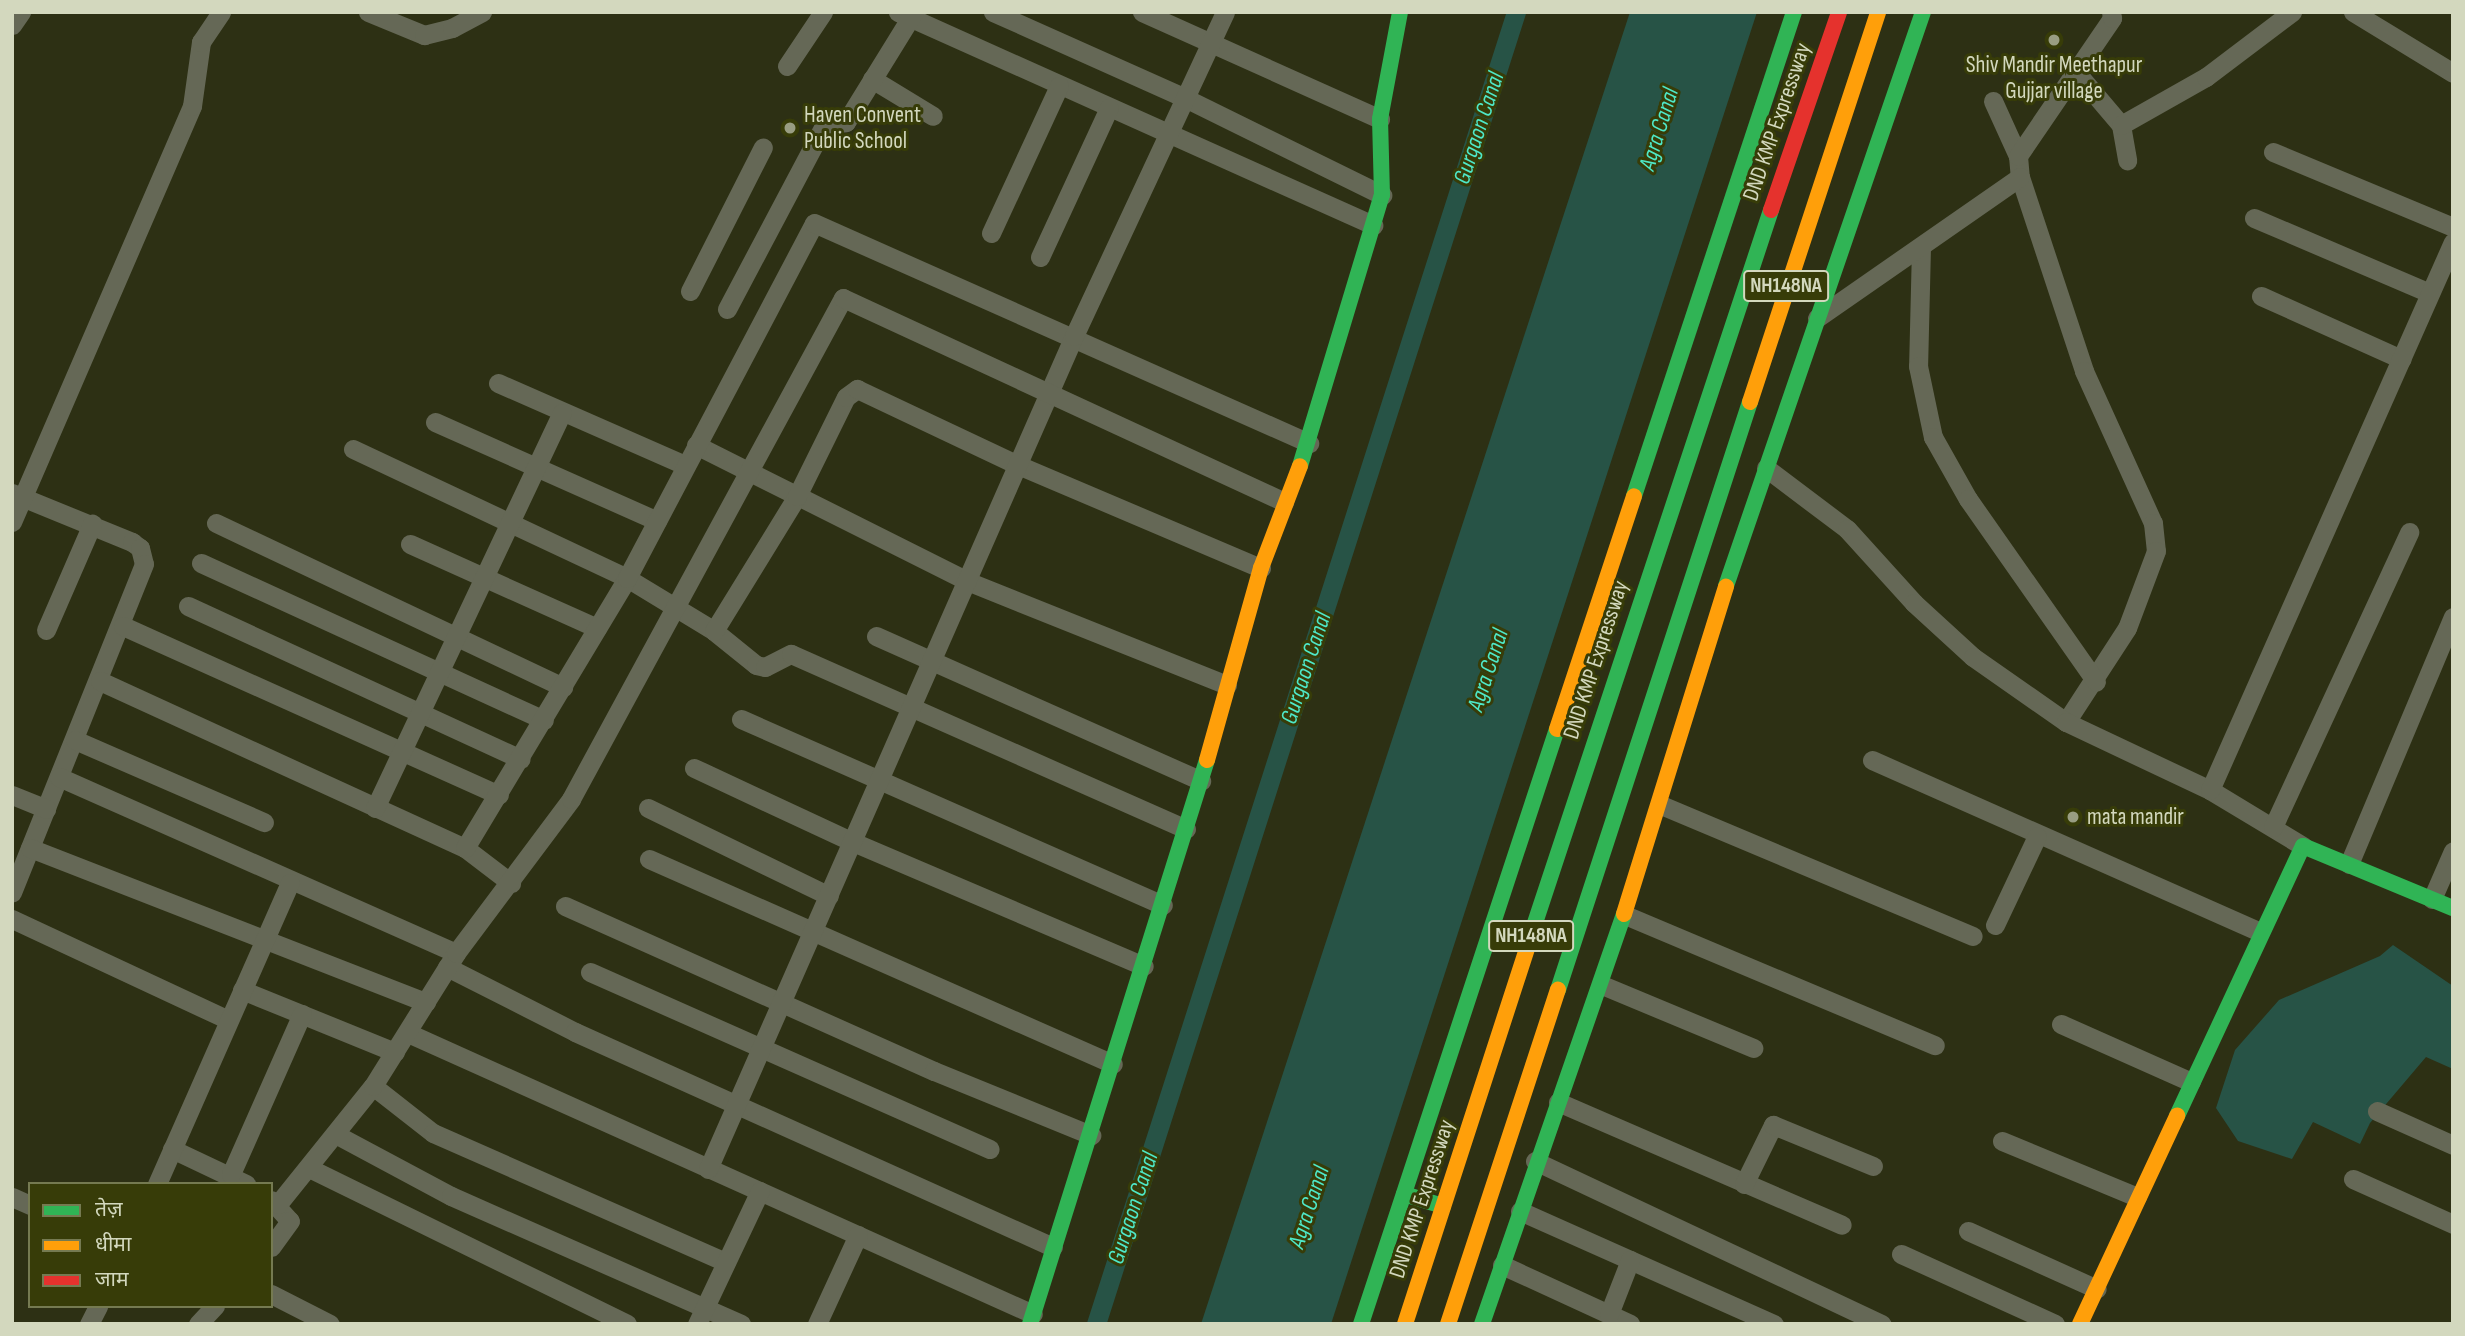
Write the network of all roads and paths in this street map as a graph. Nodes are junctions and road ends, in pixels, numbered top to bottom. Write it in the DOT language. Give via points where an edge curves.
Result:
graph roads {
  1 [pos="21,12"];
  2 [pos="221,12"];
  3 [pos="368,12"];
  4 [pos="482,12"];
  5 [pos="822,12"];
  6 [pos="993,12"];
  7 [pos="1142,12"];
  8 [pos="1225,12"];
  9 [pos="1400,12"];
  10 [pos="1794,12"];
  11 [pos="1839,12"];
  12 [pos="1878,12"];
  13 [pos="1923,12"];
  14 [pos="2292,12"];
  15 [pos="2353,12"];
  16 [pos="908,14"];
  17 [pos="2115,14"];
  18 [pos="12,25"];
  19 [pos="1211,43"];
  20 [pos="787,66"];
  21 [pos="2076,72"];
  22 [pos="2453,73"];
  23 [pos="872,79"];
  24 [pos="1059,86"];
  25 [pos="1185,98"];
  26 [pos="1993,101"];
  27 [pos="1109,108"];
  28 [pos="933,116"];
  29 [pos="1380,119"];
  30 [pos="2121,125"];
  31 [pos="1168,135"];
  32 [pos="763,147"];
  33 [pos="2273,152"];
  34 [pos="2018,156"];
  35 [pos="2127,160"];
  36 [pos="2020,177"];
  37 [pos="1382,195"];
  38 [pos="2254,218"];
  39 [pos="1373,225"];
  40 [pos="2453,227"];
  41 [pos="991,233"];
  42 [pos="2453,242"];
  43 [pos="1921,247"];
  44 [pos="1040,257"];
  45 [pos="690,291"];
  46 [pos="2430,293"];
  47 [pos="2261,296"];
  48 [pos="727,309"];
  49 [pos="1817,318"];
  50 [pos="1074,336"];
  51 [pos="2401,359"];
  52 [pos="498,383"];
  53 [pos="1049,394"];
  54 [pos="562,413"];
  55 [pos="435,422"];
  56 [pos="1309,443"];
  57 [pos="696,445"];
  58 [pos="353,449"];
  59 [pos="685,465"];
  60 [pos="1018,465"];
  61 [pos="538,468"];
  62 [pos="1766,468"];
  63 [pos="750,470"];
  64 [pos="17,495"];
  65 [pos="797,496"];
  66 [pos="1284,502"];
  67 [pos="657,521"];
  68 [pos="12,522"];
  69 [pos="512,522"];
  70 [pos="216,523"];
  71 [pos="92,524"];
  72 [pos="2409,532"];
  73 [pos="410,544"];
  74 [pos="201,563"];
  75 [pos="1261,568"];
  76 [pos="485,578"];
  77 [pos="627,578"];
  78 [pos="967,581"];
  79 [pos="188,606"];
  80 [pos="674,606"];
  81 [pos="2453,617"];
  82 [pos="123,625"];
  83 [pos="597,628"];
  84 [pos="46,630"];
  85 [pos="714,631"];
  86 [pos="459,635"];
  87 [pos="876,636"];
  88 [pos="930,662"];
  89 [pos="443,673"];
  90 [pos="100,681"];
  91 [pos="2096,682"];
  92 [pos="1227,685"];
  93 [pos="562,687"];
  94 [pos="909,707"];
  95 [pos="424,712"];
  96 [pos="741,719"];
  97 [pos="544,720"];
  98 [pos="2066,722"];
  99 [pos="75,740"];
  100 [pos="405,750"];
  101 [pos="521,759"];
  102 [pos="1872,760"];
  103 [pos="694,768"];
  104 [pos="60,777"];
  105 [pos="879,781"];
  106 [pos="1201,781"];
  107 [pos="2210,790"];
  108 [pos="12,795"];
  109 [pos="499,795"];
  110 [pos="1661,805"];
  111 [pos="375,808"];
  112 [pos="648,808"];
  113 [pos="46,809"];
  114 [pos="264,821"];
  115 [pos="2273,827"];
  116 [pos="1186,829"];
  117 [pos="2037,836"];
  118 [pos="853,842"];
  119 [pos="2303,846"];
  120 [pos="30,848"];
  121 [pos="465,848"];
  122 [pos="2453,851"];
  123 [pos="649,859"];
  124 [pos="2349,864"];
  125 [pos="290,883"];
  126 [pos="511,883"];
  127 [pos="12,892"];
  128 [pos="829,896"];
  129 [pos="2432,899"];
  130 [pos="1163,905"];
  131 [pos="565,906"];
  132 [pos="2453,908"];
  133 [pos="1625,915"];
  134 [pos="12,919"];
  135 [pos="1994,925"];
  136 [pos="2260,932"];
  137 [pos="812,934"];
  138 [pos="1973,936"];
  139 [pos="266,941"];
  140 [pos="451,960"];
  141 [pos="1144,966"];
  142 [pos="590,972"];
  143 [pos="1602,985"];
  144 [pos="242,990"];
  145 [pos="426,1002"];
  146 [pos="780,1002"];
  147 [pos="302,1014"];
  148 [pos="229,1020"];
  149 [pos="2060,1024"];
  150 [pos="408,1033"];
  151 [pos="1935,1045"];
  152 [pos="759,1048"];
  153 [pos="1753,1048"];
  154 [pos="396,1052"];
  155 [pos="1113,1065"];
  156 [pos="2191,1083"];
  157 [pos="373,1086"];
  158 [pos="1558,1102"];
  159 [pos="733,1105"];
  160 [pos="2377,1111"];
  161 [pos="337,1135"];
  162 [pos="1091,1135"];
  163 [pos="2001,1141"];
  164 [pos="2453,1145"];
  165 [pos="172,1149"];
  166 [pos="990,1149"];
  167 [pos="1535,1161"];
  168 [pos="1873,1166"];
  169 [pos="309,1168"];
  170 [pos="708,1169"];
  171 [pos="239,1179"];
  172 [pos="2353,1179"];
  173 [pos="158,1182"];
  174 [pos="1744,1184"];
  175 [pos="760,1191"];
  176 [pos="1404,1194"];
  177 [pos="12,1197"];
  178 [pos="2137,1197"];
  179 [pos="274,1202"];
  180 [pos="28,1204"];
  181 [pos="1443,1206"];
  182 [pos="1520,1211"];
  183 [pos="2453,1224"];
  184 [pos="1842,1225"];
  185 [pos="1968,1231"];
  186 [pos="858,1234"];
  187 [pos="273,1245"];
  188 [pos="1053,1247"];
  189 [pos="1901,1254"];
  190 [pos="1630,1260"];
  191 [pos="726,1262"];
  192 [pos="1502,1265"];
  193 [pos="2097,1289"];
  194 [pos="273,1295"];
  195 [pos="97,1308"];
  196 [pos="213,1308"];
  197 [pos="1609,1314"];
  198 [pos="701,1316"];
  199 [pos="1031,1319"];
  200 [pos="1483,1323"];
  201 [pos="89,1324"];
  202 [pos="198,1324"];
  203 [pos="330,1324"];
  204 [pos="627,1324"];
  205 [pos="741,1324"];
  206 [pos="817,1324"];
  207 [pos="1362,1324"];
  208 [pos="1405,1324"];
  209 [pos="1448,1324"];
  210 [pos="1630,1324"];
  211 [pos="1774,1324"];
  212 [pos="1882,1324"];
  213 [pos="2055,1324"];
  214 [pos="2080,1324"];
  1 -- 18 [label="street"];
  2 -- 64 [label="street" via="201,42 192,106"];
  3 -- 4 [label="street" via="424,34 452,28"];
  5 -- 20 [label="street"];
  6 -- 25 [label="street"];
  7 -- 19 [label="street"];
  8 -- 19 [label="street"];
  9 -- 29 [label="main road"];
  10 -- 176 [label="main road"];
  11 -- 181 [label="main road, DND KMP Expressway / NH148NA" via="1657,549"];
  12 -- 209 [label="main road, NH148NA"];
  13 -- 49 [label="main road"];
  14 -- 30 [label="street" via="2206,77"];
  15 -- 22 [label="street"];
  16 -- 23 [label="street"];
  16 -- 24 [label="street"];
  17 -- 21 [label="street"];
  19 -- 25 [label="street"];
  19 -- 29 [label="street"];
  21 -- 30 [label="street"];
  21 -- 34 [label="street"];
  23 -- 28 [label="street"];
  23 -- 48 [label="street" via="846,122 825,124"];
  24 -- 27 [label="street"];
  24 -- 41 [label="street"];
  25 -- 31 [label="street"];
  25 -- 37 [label="street"];
  26 -- 34 [label="street"];
  27 -- 31 [label="street"];
  27 -- 44 [label="street"];
  29 -- 37 [label="main road"];
  30 -- 35 [label="street"];
  31 -- 39 [label="street"];
  31 -- 50 [label="street"];
  32 -- 45 [label="street"];
  33 -- 40 [label="street"];
  34 -- 36 [label="street"];
  36 -- 43 [label="street"];
  36 -- 91 [label="street" via="2084,371 2153,523 2156,551 2149,575 2127,628"];
  37 -- 39 [label="main road"];
  38 -- 46 [label="street"];
  39 -- 56 [label="main road"];
  42 -- 46 [label="street"];
  43 -- 49 [label="street"];
  43 -- 91 [label="street" via="1918,366 1933,438 1968,499"];
  46 -- 51 [label="street"];
  47 -- 51 [label="street"];
  49 -- 62 [label="main road"];
  50 -- 53 [label="street"];
  50 -- 56 [label="street"];
  50 -- 57 [label="street" via="814,223"];
  51 -- 107 [label="street"];
  52 -- 54 [label="street"];
  53 -- 60 [label="street"];
  53 -- 63 [label="street" via="843,298"];
  53 -- 66 [label="street"];
  54 -- 59 [label="street"];
  54 -- 61 [label="street"];
  55 -- 61 [label="street"];
  56 -- 66 [label="main road"];
  57 -- 59 [label="street"];
  57 -- 63 [label="street"];
  58 -- 69 [label="street"];
  59 -- 67 [label="street"];
  60 -- 65 [label="street" via="857,389 846,397"];
  60 -- 75 [label="street"];
  60 -- 78 [label="street"];
  61 -- 67 [label="street"];
  61 -- 69 [label="street"];
  62 -- 98 [label="street" via="1847,529 1906,595 1973,657"];
  62 -- 110 [label="main road"];
  63 -- 65 [label="street"];
  63 -- 80 [label="street"];
  64 -- 68 [label="street"];
  64 -- 71 [label="street"];
  65 -- 78 [label="street"];
  65 -- 85 [label="street"];
  66 -- 75 [label="main road"];
  67 -- 77 [label="street"];
  69 -- 76 [label="street"];
  69 -- 77 [label="street"];
  70 -- 86 [label="street"];
  71 -- 82 [label="street" via="132,542 144,556"];
  71 -- 84 [label="street"];
  72 -- 115 [label="street"];
  73 -- 76 [label="street"];
  74 -- 89 [label="street"];
  75 -- 92 [label="main road"];
  76 -- 83 [label="street"];
  76 -- 86 [label="street"];
  77 -- 80 [label="street"];
  77 -- 83 [label="street"];
  78 -- 88 [label="street"];
  78 -- 92 [label="street"];
  79 -- 95 [label="street"];
  80 -- 85 [label="street"];
  80 -- 126 [label="street" via="586,774"];
  81 -- 124 [label="street"];
  82 -- 90 [label="street"];
  82 -- 100 [label="street"];
  83 -- 93 [label="street"];
  85 -- 94 [label="street" via="761,667 790,653"];
  86 -- 89 [label="street"];
  86 -- 93 [label="street"];
  87 -- 88 [label="street"];
  88 -- 94 [label="street"];
  88 -- 106 [label="street"];
  89 -- 95 [label="street"];
  89 -- 97 [label="street"];
  90 -- 99 [label="street"];
  90 -- 111 [label="street"];
  91 -- 98 [label="street"];
  92 -- 106 [label="main road"];
  93 -- 97 [label="street"];
  94 -- 105 [label="street"];
  94 -- 116 [label="street"];
  95 -- 100 [label="street"];
  95 -- 101 [label="street"];
  96 -- 105 [label="street"];
  97 -- 101 [label="street"];
  98 -- 107 [label="street"];
  99 -- 104 [label="street"];
  99 -- 114 [label="street"];
  100 -- 109 [label="street"];
  100 -- 111 [label="street"];
  101 -- 109 [label="street"];
  102 -- 117 [label="street"];
  103 -- 118 [label="street"];
  104 -- 113 [label="street"];
  104 -- 125 [label="street"];
  105 -- 118 [label="street"];
  105 -- 130 [label="street"];
  106 -- 116 [label="main road"];
  107 -- 115 [label="street"];
  108 -- 113 [label="street"];
  109 -- 121 [label="street"];
  110 -- 133 [label="main road"];
  110 -- 138 [label="street"];
  111 -- 121 [label="street"];
  112 -- 128 [label="street"];
  113 -- 120 [label="street"];
  115 -- 119 [label="street"];
  116 -- 130 [label="main road"];
  117 -- 135 [label="street"];
  117 -- 136 [label="street"];
  118 -- 128 [label="street"];
  118 -- 141 [label="street"];
  119 -- 124 [label="main road"];
  119 -- 136 [label="main road"];
  120 -- 127 [label="street"];
  120 -- 139 [label="street"];
  121 -- 126 [label="street"];
  122 -- 129 [label="street"];
  123 -- 137 [label="street"];
  124 -- 129 [label="main road"];
  125 -- 139 [label="street"];
  125 -- 140 [label="street"];
  126 -- 140 [label="street"];
  128 -- 137 [label="street"];
  129 -- 132 [label="main road"];
  130 -- 141 [label="main road"];
  131 -- 146 [label="street"];
  133 -- 143 [label="main road"];
  133 -- 151 [label="street"];
  134 -- 148 [label="street"];
  136 -- 156 [label="main road"];
  137 -- 146 [label="street"];
  137 -- 155 [label="street"];
  139 -- 144 [label="street"];
  139 -- 145 [label="street"];
  140 -- 145 [label="street"];
  140 -- 159 [label="street"];
  141 -- 155 [label="main road"];
  142 -- 152 [label="street"];
  143 -- 153 [label="street"];
  143 -- 158 [label="main road"];
  144 -- 147 [label="street"];
  144 -- 148 [label="street"];
  145 -- 150 [label="street"];
  146 -- 152 [label="street"];
  146 -- 162 [label="street"];
  147 -- 154 [label="street"];
  147 -- 171 [label="street"];
  148 -- 165 [label="street"];
  149 -- 156 [label="street"];
  150 -- 154 [label="street"];
  150 -- 170 [label="street"];
  152 -- 159 [label="street"];
  152 -- 166 [label="street"];
  154 -- 157 [label="street"];
  155 -- 162 [label="main road"];
  156 -- 178 [label="main road"];
  157 -- 161 [label="street"];
  157 -- 191 [label="street" via="433,1133"];
  158 -- 167 [label="main road"];
  158 -- 174 [label="street"];
  159 -- 170 [label="street"];
  159 -- 188 [label="street"];
  160 -- 164 [label="street"];
  161 -- 169 [label="street"];
  161 -- 198 [label="street" via="451,1196"];
  162 -- 188 [label="main road"];
  163 -- 178 [label="street"];
  165 -- 171 [label="street"];
  165 -- 173 [label="street"];
  167 -- 182 [label="main road"];
  167 -- 212 [label="street"];
  168 -- 174 [label="street" via="1773,1125"];
  169 -- 179 [label="street"];
  169 -- 204 [label="street"];
  170 -- 175 [label="street"];
  172 -- 183 [label="street"];
  174 -- 184 [label="street"];
  175 -- 186 [label="street"];
  175 -- 191 [label="street"];
  176 -- 181 [label="main road"];
  176 -- 207 [label="main road"];
  177 -- 180 [label="street"];
  178 -- 193 [label="main road"];
  179 -- 187 [label="street" via="289,1217 289,1226"];
  181 -- 208 [label="main road, DND KMP Expressway / NH148NA"];
  182 -- 190 [label="street"];
  182 -- 192 [label="main road"];
  185 -- 193 [label="street"];
  186 -- 199 [label="street"];
  186 -- 206 [label="street"];
  188 -- 199 [label="main road"];
  189 -- 213 [label="street"];
  190 -- 197 [label="street"];
  190 -- 211 [label="street"];
  191 -- 198 [label="street"];
  192 -- 197 [label="street"];
  192 -- 200 [label="main road"];
  193 -- 214 [label="main road"];
  194 -- 203 [label="street"];
  195 -- 201 [label="street"];
  196 -- 202 [label="street"];
  197 -- 210 [label="street"];
  198 -- 205 [label="street"];
}
